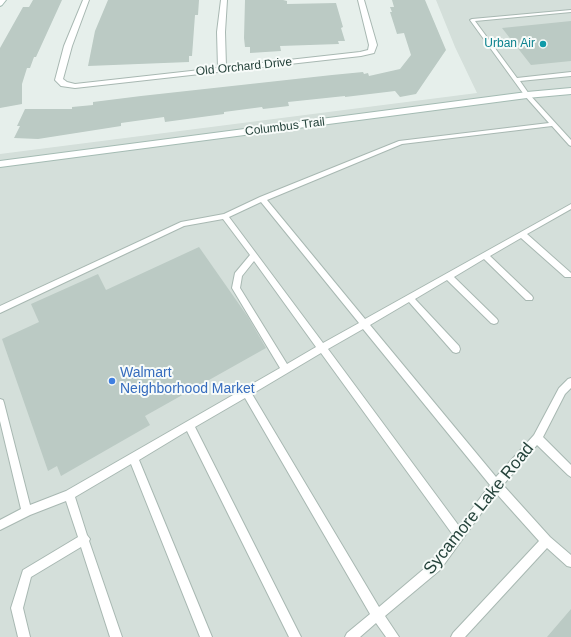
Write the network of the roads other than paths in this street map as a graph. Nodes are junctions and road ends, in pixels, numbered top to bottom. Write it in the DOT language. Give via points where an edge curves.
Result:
graph roads {
  1 [pos="3,0"];
  2 [pos="86,0"];
  3 [pos="224,0"];
  4 [pos="361,0"];
  5 [pos="0,4"];
  6 [pos="571,11"];
  7 [pos="222,70"];
  8 [pos="571,74"];
  9 [pos="516,80"];
  10 [pos="571,91"];
  11 [pos="527,95"];
  12 [pos="553,124"];
  13 [pos="571,144"];
  14 [pos="0,164"];
  15 [pos="262,200"];
  16 [pos="571,206"];
  17 [pos="225,216"];
  18 [pos="522,234"];
  19 [pos="485,255"];
  20 [pos="254,256"];
  21 [pos="568,275"];
  22 [pos="448,276"];
  23 [pos="410,298"];
  24 [pos="529,298"];
  25 [pos="0,310"];
  26 [pos="494,321"];
  27 [pos="364,324"];
  28 [pos="322,348"];
  29 [pos="456,349"];
  30 [pos="286,369"];
  31 [pos="571,382"];
  32 [pos="246,392"];
  33 [pos="0,404"];
  34 [pos="189,425"];
  35 [pos="536,438"];
  36 [pos="133,458"];
  37 [pos="571,472"];
  38 [pos="496,485"];
  39 [pos="69,495"];
  40 [pos="27,510"];
  41 [pos="0,525"];
  42 [pos="459,535"];
  43 [pos="85,539"];
  44 [pos="546,541"];
  45 [pos="571,562"];
  46 [pos="378,616"];
  47 [pos="24,637"];
  48 [pos="116,637"];
  49 [pos="206,637"];
  50 [pos="295,637"];
  51 [pos="351,637"];
  52 [pos="393,637"];
  53 [pos="457,637"];
  1 -- 5 [label="street"];
  2 -- 7 [label="street, Old Orchard Drive" via="60,73 59,80 64,84 88,85"];
  3 -- 7 [label="street" via="221,32"];
  4 -- 7 [label="street, Old Orchard Drive" via="373,45 371,51"];
  6 -- 9 [label="lane" via="472,20"];
  8 -- 9 [label="lane"];
  9 -- 11 [label="lane"];
  10 -- 11 [label="street, Columbus Trail"];
  11 -- 12 [label="lane"];
  11 -- 14 [label="street, Columbus Trail"];
  12 -- 13 [label="lane"];
  12 -- 15 [label="lane" via="401,142"];
  15 -- 17 [label="lane"];
  15 -- 27 [label="lane"];
  16 -- 18 [label="lane"];
  17 -- 20 [label="lane"];
  17 -- 25 [label="lane" via="183,224"];
  18 -- 19 [label="lane"];
  18 -- 21 [label="lane"];
  19 -- 22 [label="lane"];
  19 -- 24 [label="lane"];
  20 -- 28 [label="lane"];
  20 -- 30 [label="lane" via="238,275 236,288"];
  22 -- 23 [label="lane"];
  22 -- 26 [label="lane"];
  23 -- 27 [label="lane"];
  23 -- 29 [label="lane"];
  27 -- 28 [label="lane"];
  27 -- 38 [label="lane"];
  28 -- 30 [label="lane"];
  28 -- 42 [label="lane"];
  30 -- 32 [label="lane"];
  31 -- 35 [label="lane, Sycamore Lake Road" via="562,391"];
  32 -- 34 [label="lane"];
  32 -- 46 [label="lane"];
  33 -- 40 [label="lane"];
  34 -- 36 [label="lane"];
  34 -- 50 [label="lane"];
  35 -- 37 [label="lane"];
  35 -- 38 [label="lane, Sycamore Lake Road"];
  36 -- 39 [label="lane"];
  36 -- 49 [label="lane"];
  38 -- 42 [label="lane, Sycamore Lake Road"];
  38 -- 44 [label="lane"];
  39 -- 40 [label="lane"];
  39 -- 43 [label="lane"];
  40 -- 41 [label="lane"];
  42 -- 46 [label="lane, Sycamore Lake Road" via="436,566"];
  43 -- 47 [label="lane" via="28,574 17,608"];
  43 -- 48 [label="lane"];
  44 -- 45 [label="lane"];
  44 -- 53 [label="lane"];
  46 -- 51 [label="lane, Sycamore Lake Road"];
  46 -- 52 [label="lane"];
}
